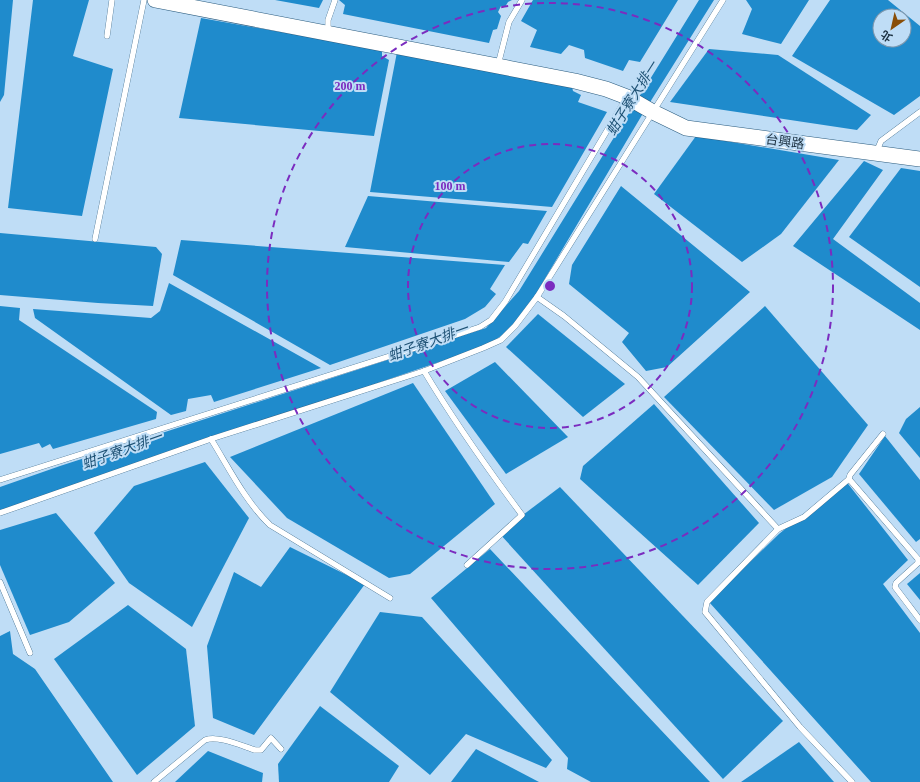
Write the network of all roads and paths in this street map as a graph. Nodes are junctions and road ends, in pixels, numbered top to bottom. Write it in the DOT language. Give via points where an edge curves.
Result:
graph roads {
  1 [pos="112,0"];
  2 [pos="144,0"];
  3 [pos="155,0"];
  4 [pos="335,0"];
  5 [pos="522,0"];
  6 [pos="723,0"];
  7 [pos="328,33"];
  8 [pos="107,36"];
  9 [pos="497,66"];
  10 [pos="627,97"];
  11 [pos="653,112"];
  12 [pos="920,112"];
  13 [pos="876,153"];
  14 [pos="920,159"];
  15 [pos="95,239"];
  16 [pos="537,297"];
  17 [pos="424,371"];
  18 [pos="883,434"];
  19 [pos="210,439"];
  20 [pos="0,480"];
  21 [pos="849,480"];
  22 [pos="0,513"];
  23 [pos="778,529"];
  24 [pos="467,564"];
  25 [pos="0,582"];
  26 [pos="390,598"];
  27 [pos="920,620"];
  28 [pos="30,653"];
  29 [pos="282,749"];
  30 [pos="154,782"];
  31 [pos="852,782"];
  1 -- 8 [label="lane"];
  2 -- 15 [label="lane"];
  3 -- 7 [label="street, 台興路"];
  4 -- 7 [label="lane" via="328,20"];
  5 -- 9 [label="lane" via="509,22"];
  6 -- 11 [label="lane"];
  7 -- 9 [label="street, 台興路"];
  9 -- 10 [label="street, 台興路" via="575,81"];
  10 -- 11 [label="street, 台興路"];
  10 -- 20 [label="lane" via="505,302 490,320 480,327"];
  11 -- 13 [label="street, 台興路" via="686,128"];
  11 -- 16 [label="lane"];
  12 -- 13 [label="lane" via="881,141"];
  13 -- 14 [label="street, 台興路"];
  16 -- 17 [label="lane" via="501,340"];
  16 -- 23 [label="lane" via="638,377"];
  17 -- 19 [label="lane"];
  17 -- 24 [label="lane" via="450,416 522,515"];
  18 -- 21 [label="lane" via="850,475"];
  19 -- 22 [label="lane"];
  19 -- 26 [label="lane" via="251,504 270,525"];
  21 -- 23 [label="lane" via="804,517"];
  21 -- 27 [label="lane" via="918,559 918,564 896,583 895,587"];
  23 -- 31 [label="lane" via="707,602 705,612 800,727"];
  25 -- 28 [label="lane"];
  29 -- 30 [label="lane" via="271,738 261,750 255,750 210,738"];
}
